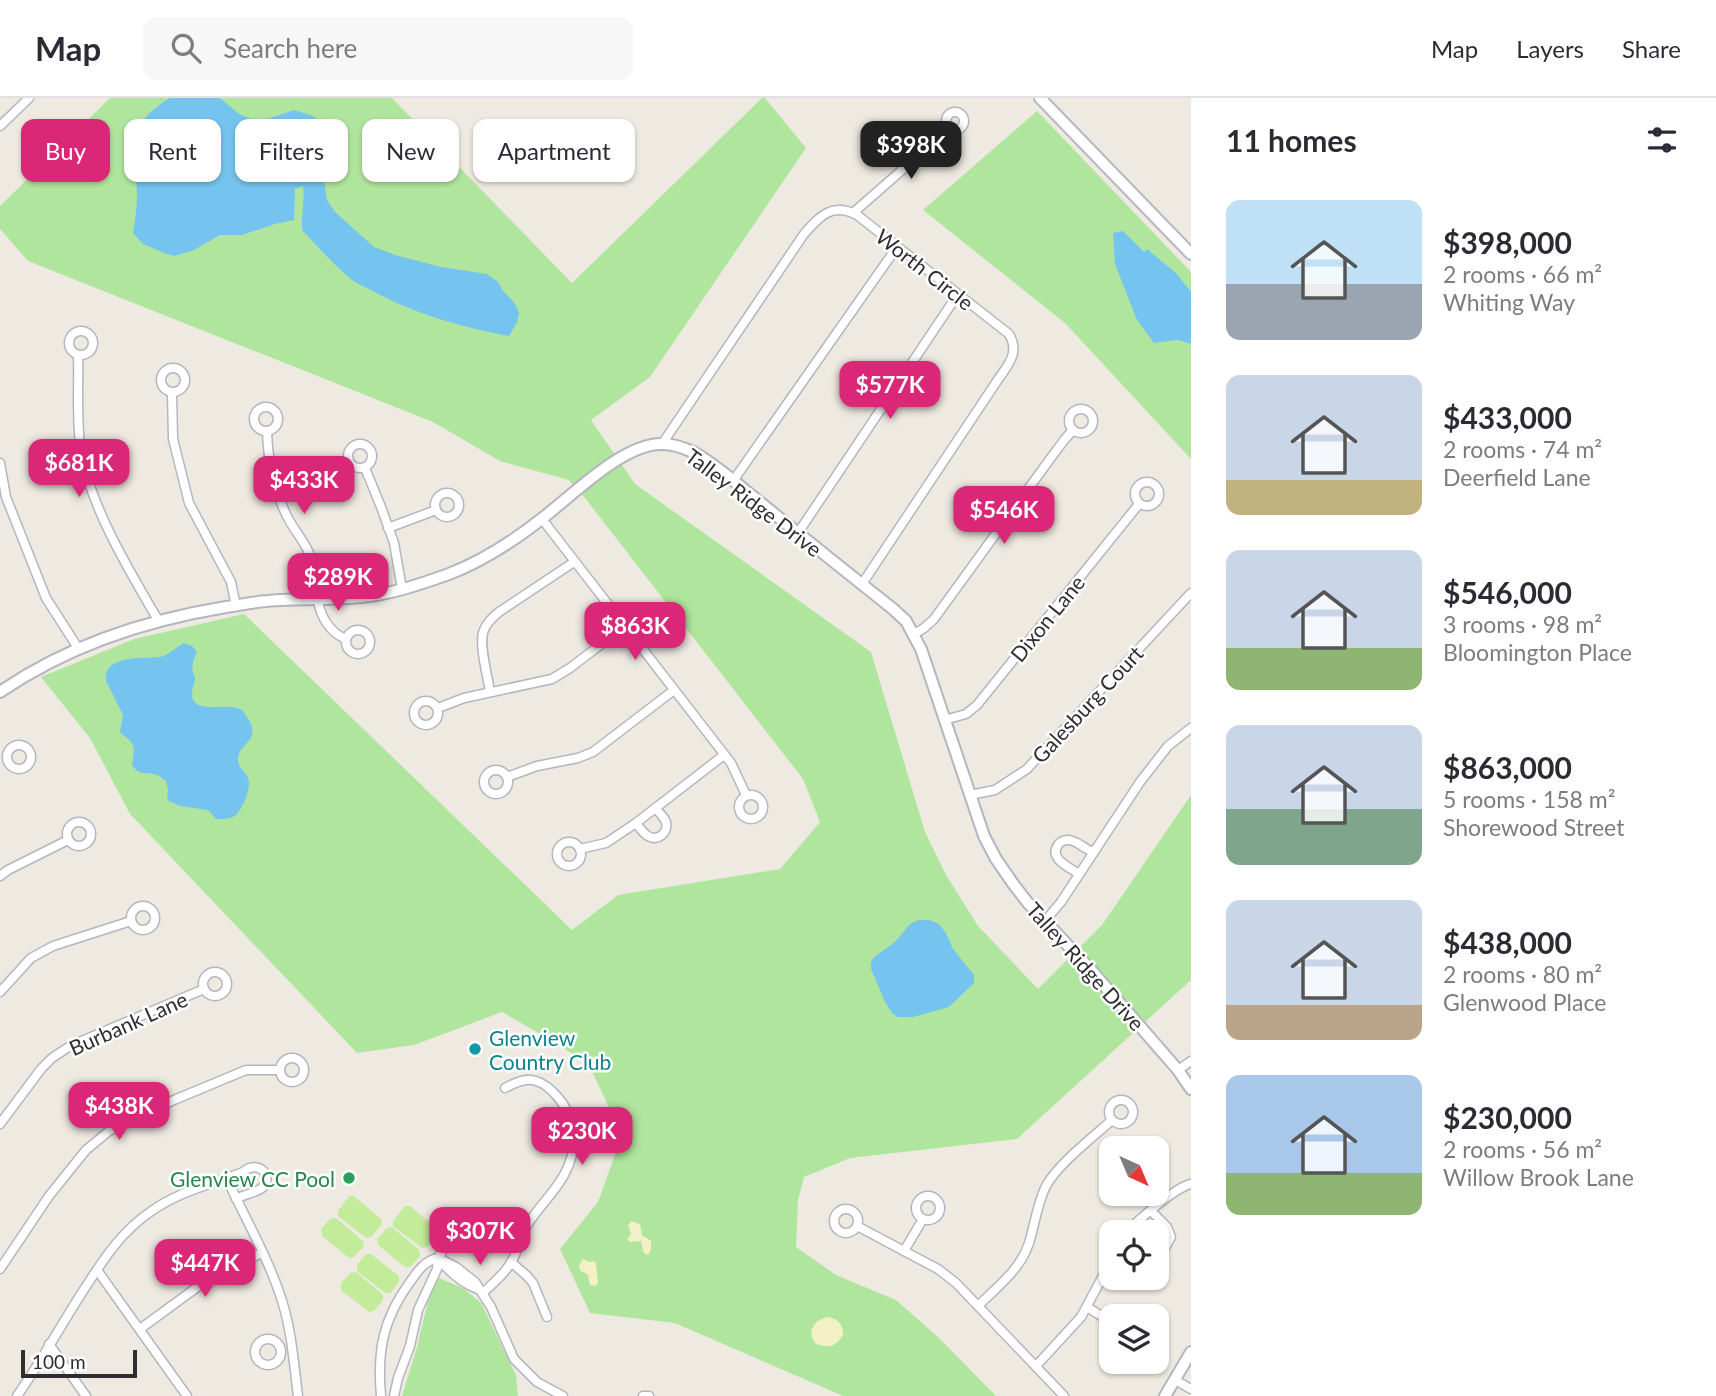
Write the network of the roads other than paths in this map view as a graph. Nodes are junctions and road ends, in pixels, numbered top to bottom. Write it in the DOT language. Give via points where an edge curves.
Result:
graph roads {
  1 [pos="29,98"];
  2 [pos="1040,98"];
  3 [pos="0,126"];
  4 [pos="950,128"];
  5 [pos="853,213"];
  6 [pos="897,247"];
  7 [pos="1191,254"];
  8 [pos="958,294"];
  9 [pos="78,355"];
  10 [pos="172,393"];
  11 [pos="1073,430"];
  12 [pos="267,431"];
  13 [pos="662,444"];
  14 [pos="0,463"];
  15 [pos="365,468"];
  16 [pos="733,481"];
  17 [pos="1139,504"];
  18 [pos="436,510"];
  19 [pos="542,519"];
  20 [pos="388,528"];
  21 [pos="798,533"];
  22 [pos="575,562"];
  23 [pos="862,584"];
  24 [pos="402,589"];
  25 [pos="1191,593"];
  26 [pos="318,599"];
  27 [pos="236,606"];
  28 [pos="158,620"];
  29 [pos="625,626"];
  30 [pos="914,634"];
  31 [pos="346,639"];
  32 [pos="78,648"];
  33 [pos="1,688"];
  34 [pos="674,690"];
  35 [pos="490,692"];
  36 [pos="438,708"];
  37 [pos="944,720"];
  38 [pos="1191,728"];
  39 [pos="724,755"];
  40 [pos="8,763"];
  41 [pos="0,770"];
  42 [pos="508,778"];
  43 [pos="746,795"];
  44 [pos="970,795"];
  45 [pos="655,807"];
  46 [pos="636,822"];
  47 [pos="68,840"];
  48 [pos="580,849"];
  49 [pos="1094,852"];
  50 [pos="1079,874"];
  51 [pos="0,876"];
  52 [pos="131,921"];
  53 [pos="1045,921"];
  54 [pos="204,989"];
  55 [pos="0,992"];
  56 [pos="1191,1061"];
  57 [pos="280,1070"];
  58 [pos="1178,1070"];
  59 [pos="505,1088"];
  60 [pos="1191,1089"];
  61 [pos="1112,1120"];
  62 [pos="0,1124"];
  63 [pos="227,1179"];
  64 [pos="1191,1184"];
  65 [pos="236,1199"];
  66 [pos="1151,1211"];
  67 [pos="923,1219"];
  68 [pos="1141,1220"];
  69 [pos="1160,1220"];
  70 [pos="857,1226"];
  71 [pos="457,1229"];
  72 [pos="904,1251"];
  73 [pos="261,1253"];
  74 [pos="438,1258"];
  75 [pos="511,1262"];
  76 [pos="0,1269"];
  77 [pos="97,1269"];
  78 [pos="1099,1284"];
  79 [pos="481,1291"];
  80 [pos="978,1306"];
  81 [pos="1087,1307"];
  82 [pos="1099,1314"];
  83 [pos="547,1317"];
  84 [pos="140,1329"];
  85 [pos="49,1343"];
  86 [pos="281,1350"];
  87 [pos="293,1351"];
  88 [pos="1191,1352"];
  89 [pos="1036,1366"];
  90 [pos="1175,1380"];
  91 [pos="1191,1389"];
  92 [pos="17,1396"];
  93 [pos="86,1396"];
  94 [pos="187,1396"];
  95 [pos="298,1396"];
  96 [pos="381,1396"];
  97 [pos="394,1396"];
  98 [pos="563,1396"];
  99 [pos="643,1396"];
  100 [pos="649,1396"];
  101 [pos="1064,1396"];
  102 [pos="1165,1396"];
  1 -- 3 [label="street"];
  2 -- 7 [label="street"];
  4 -- 5 [label="street"];
  5 -- 6 [label="street, Worth Circle"];
  5 -- 13 [label="street" via="828,212 804,234"];
  6 -- 8 [label="street, Worth Circle"];
  6 -- 16 [label="street"];
  8 -- 21 [label="street"];
  8 -- 23 [label="street, Worth Circle" via="1009,334 1014,342 1012,358"];
  9 -- 28 [label="street" via="82,454 94,499"];
  10 -- 27 [label="street" via="173,439 188,503 231,582"];
  11 -- 30 [label="street" via="934,619"];
  12 -- 26 [label="street" via="269,466 289,520 308,551"];
  13 -- 16 [label="street, Talley Ridge Drive" via="695,453"];
  13 -- 19 [label="street, Talley Ridge Drive" via="634,450 611,464"];
  14 -- 32 [label="street" via="6,497 46,598"];
  15 -- 20 [label="street"];
  16 -- 21 [label="street, Talley Ridge Drive"];
  17 -- 37 [label="street, Dixon Lane" via="977,705 966,714"];
  18 -- 20 [label="street"];
  19 -- 22 [label="street"];
  19 -- 24 [label="street, Talley Ridge Drive" via="494,552 452,573"];
  20 -- 24 [label="street"];
  21 -- 23 [label="street, Talley Ridge Drive"];
  22 -- 29 [label="street"];
  22 -- 35 [label="street" via="490,620 482,642"];
  23 -- 30 [label="street, Talley Ridge Drive"];
  24 -- 26 [label="street, Talley Ridge Drive"];
  25 -- 44 [label="street, Galesburg Court" via="1027,769 995,790"];
  26 -- 27 [label="street, Talley Ridge Drive"];
  26 -- 31 [label="street" via="328,625"];
  27 -- 28 [label="street, Talley Ridge Drive"];
  28 -- 32 [label="street, Talley Ridge Drive"];
  29 -- 34 [label="street"];
  29 -- 35 [label="street" via="552,679"];
  30 -- 37 [label="street, Talley Ridge Drive"];
  32 -- 33 [label="street, Talley Ridge Drive"];
  34 -- 39 [label="street"];
  34 -- 42 [label="street" via="593,752"];
  35 -- 36 [label="street"];
  37 -- 44 [label="street, Talley Ridge Drive"];
  38 -- 49 [label="street" via="1168,746"];
  39 -- 43 [label="street"];
  39 -- 45 [label="street"];
  40 -- 41 [label="street"];
  44 -- 53 [label="street, Talley Ridge Drive" via="996,859"];
  45 -- 46 [label="street"];
  45 -- 46 [label="street" via="666,821 662,836 651,838"];
  46 -- 48 [label="street" via="606,843"];
  47 -- 51 [label="street"];
  49 -- 50 [label="street"];
  49 -- 50 [label="street" via="1071,840 1057,846 1060,861"];
  50 -- 53 [label="street"];
  52 -- 55 [label="street" via="53,946 31,958"];
  53 -- 58 [label="street, Talley Ridge Drive"];
  54 -- 62 [label="street, Burbank Lane" via="69,1046 41,1069"];
  56 -- 58 [label="street"];
  57 -- 76 [label="street" via="246,1070 109,1131 86,1150 49,1196"];
  58 -- 60 [label="street, Talley Ridge Drive"];
  59 -- 75 [label="street" via="522,1079 538,1081 552,1090 569,1115 575,1141 564,1175 523,1232"];
  61 -- 80 [label="street" via="1047,1184 1018,1266"];
  63 -- 65 [label="street"];
  63 -- 65 [label="street" via="252,1166 265,1174 261,1188"];
  63 -- 77 [label="street" via="154,1209 129,1228"];
  64 -- 66 [label="street"];
  65 -- 73 [label="street"];
  66 -- 68 [label="street"];
  66 -- 69 [label="street"];
  67 -- 72 [label="street"];
  70 -- 72 [label="street"];
  71 -- 74 [label="street"];
  72 -- 80 [label="street" via="938,1269"];
  73 -- 84 [label="street" via="211,1277"];
  73 -- 87 [label="street" via="283,1306"];
  74 -- 79 [label="street" via="451,1274"];
  74 -- 79 [label="street" via="468,1275"];
  74 -- 96 [label="street" via="428,1260 414,1276 390,1313 381,1353"];
  74 -- 97 [label="street"];
  75 -- 79 [label="street" via="504,1274"];
  75 -- 83 [label="street" via="533,1283"];
  77 -- 84 [label="street"];
  77 -- 85 [label="street"];
  78 -- 81 [label="street"];
  79 -- 98 [label="street" via="514,1359 537,1382"];
  80 -- 89 [label="street"];
  81 -- 82 [label="street"];
  81 -- 89 [label="street"];
  84 -- 94 [label="street"];
  85 -- 92 [label="street"];
  85 -- 93 [label="street"];
  86 -- 87 [label="street"];
  87 -- 95 [label="street"];
  88 -- 90 [label="street"];
  89 -- 101 [label="street"];
  90 -- 91 [label="street"];
  90 -- 102 [label="street"];
  99 -- 100 [label="street"];
}
